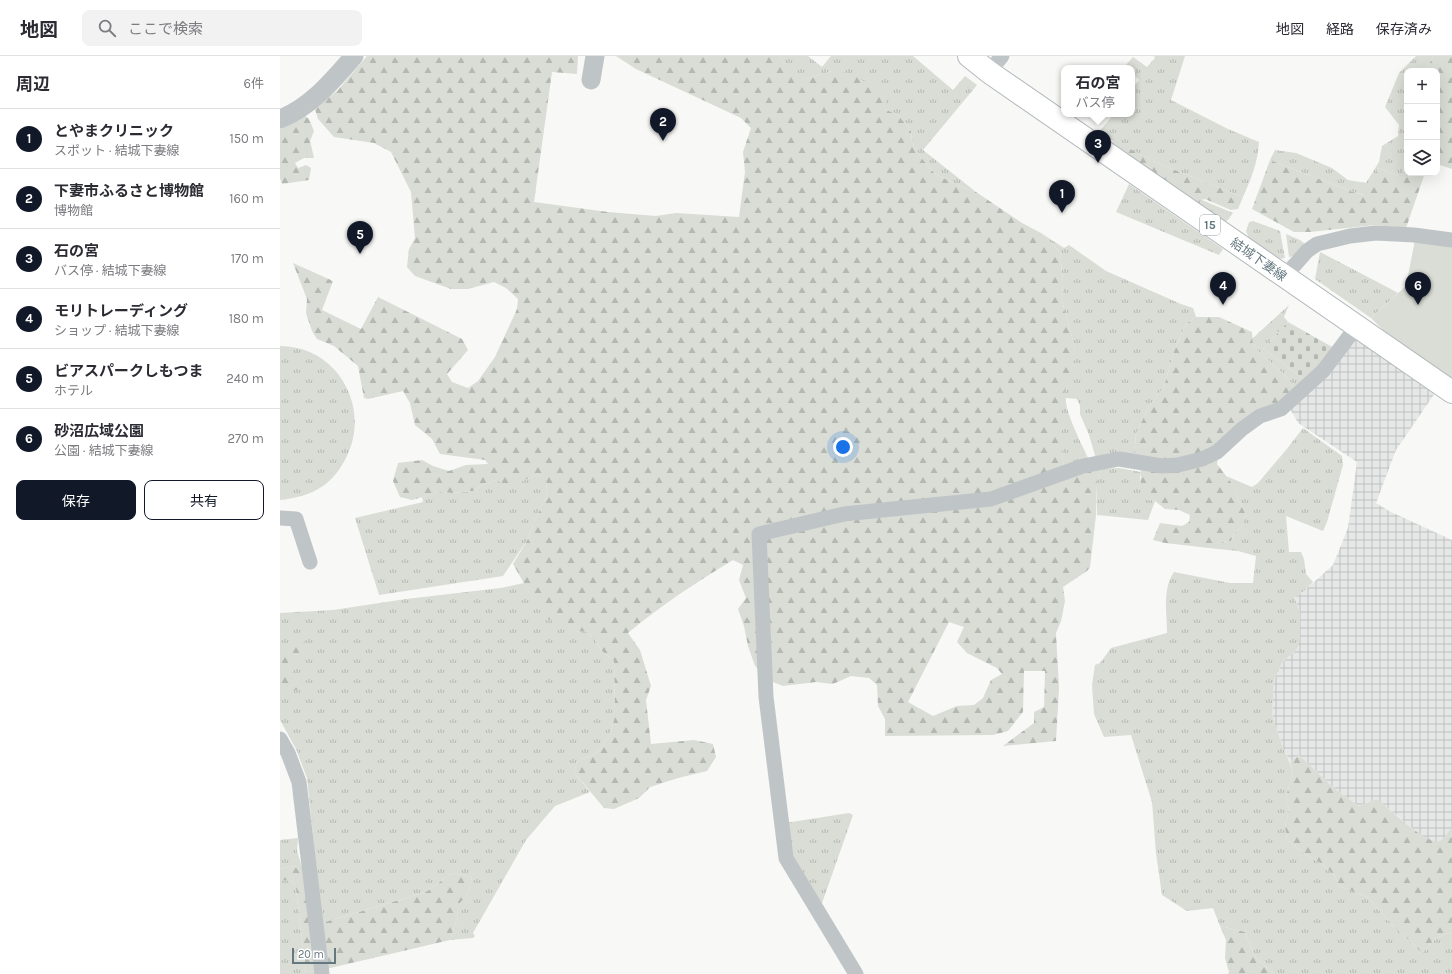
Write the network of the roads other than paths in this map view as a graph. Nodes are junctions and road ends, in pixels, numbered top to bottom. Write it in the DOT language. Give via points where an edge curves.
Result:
graph roads {
  1 [pos="354,56"];
  2 [pos="595,56"];
  3 [pos="969,56"];
  4 [pos="996,64"];
  5 [pos="591,80"];
  6 [pos="1061,112"];
  7 [pos="1068,117"];
  8 [pos="280,119"];
  9 [pos="1452,240"];
  10 [pos="1284,277"];
  11 [pos="1357,326"];
  12 [pos="1452,392"];
  13 [pos="280,518"];
  14 [pos="310,562"];
  15 [pos="280,739"];
  16 [pos="322,974"];
  17 [pos="856,974"];
  1 -- 8 [label="street" via="321,92 290,115"];
  2 -- 5 [label="street"];
  3 -- 4 [label="main road, 結城下妻線 / 15"];
  4 -- 6 [label="main road, 結城下妻線 / 15"];
  7 -- 10 [label="main road, 結城下妻線 / 15"];
  9 -- 10 [label="street" via="1376,233 1350,236 1317,244 1307,251"];
  10 -- 11 [label="main road, 結城下妻線 / 15"];
  11 -- 12 [label="main road, 結城下妻線 / 15"];
  11 -- 17 [label="street" via="1323,370 1280,409 1260,416 1217,452 1202,459 1162,466 1119,459 1083,466 991,499 844,514 759,534 766,697 786,858"];
  13 -- 14 [label="street" via="296,520"];
  15 -- 16 [label="street" via="299,782"];
}
